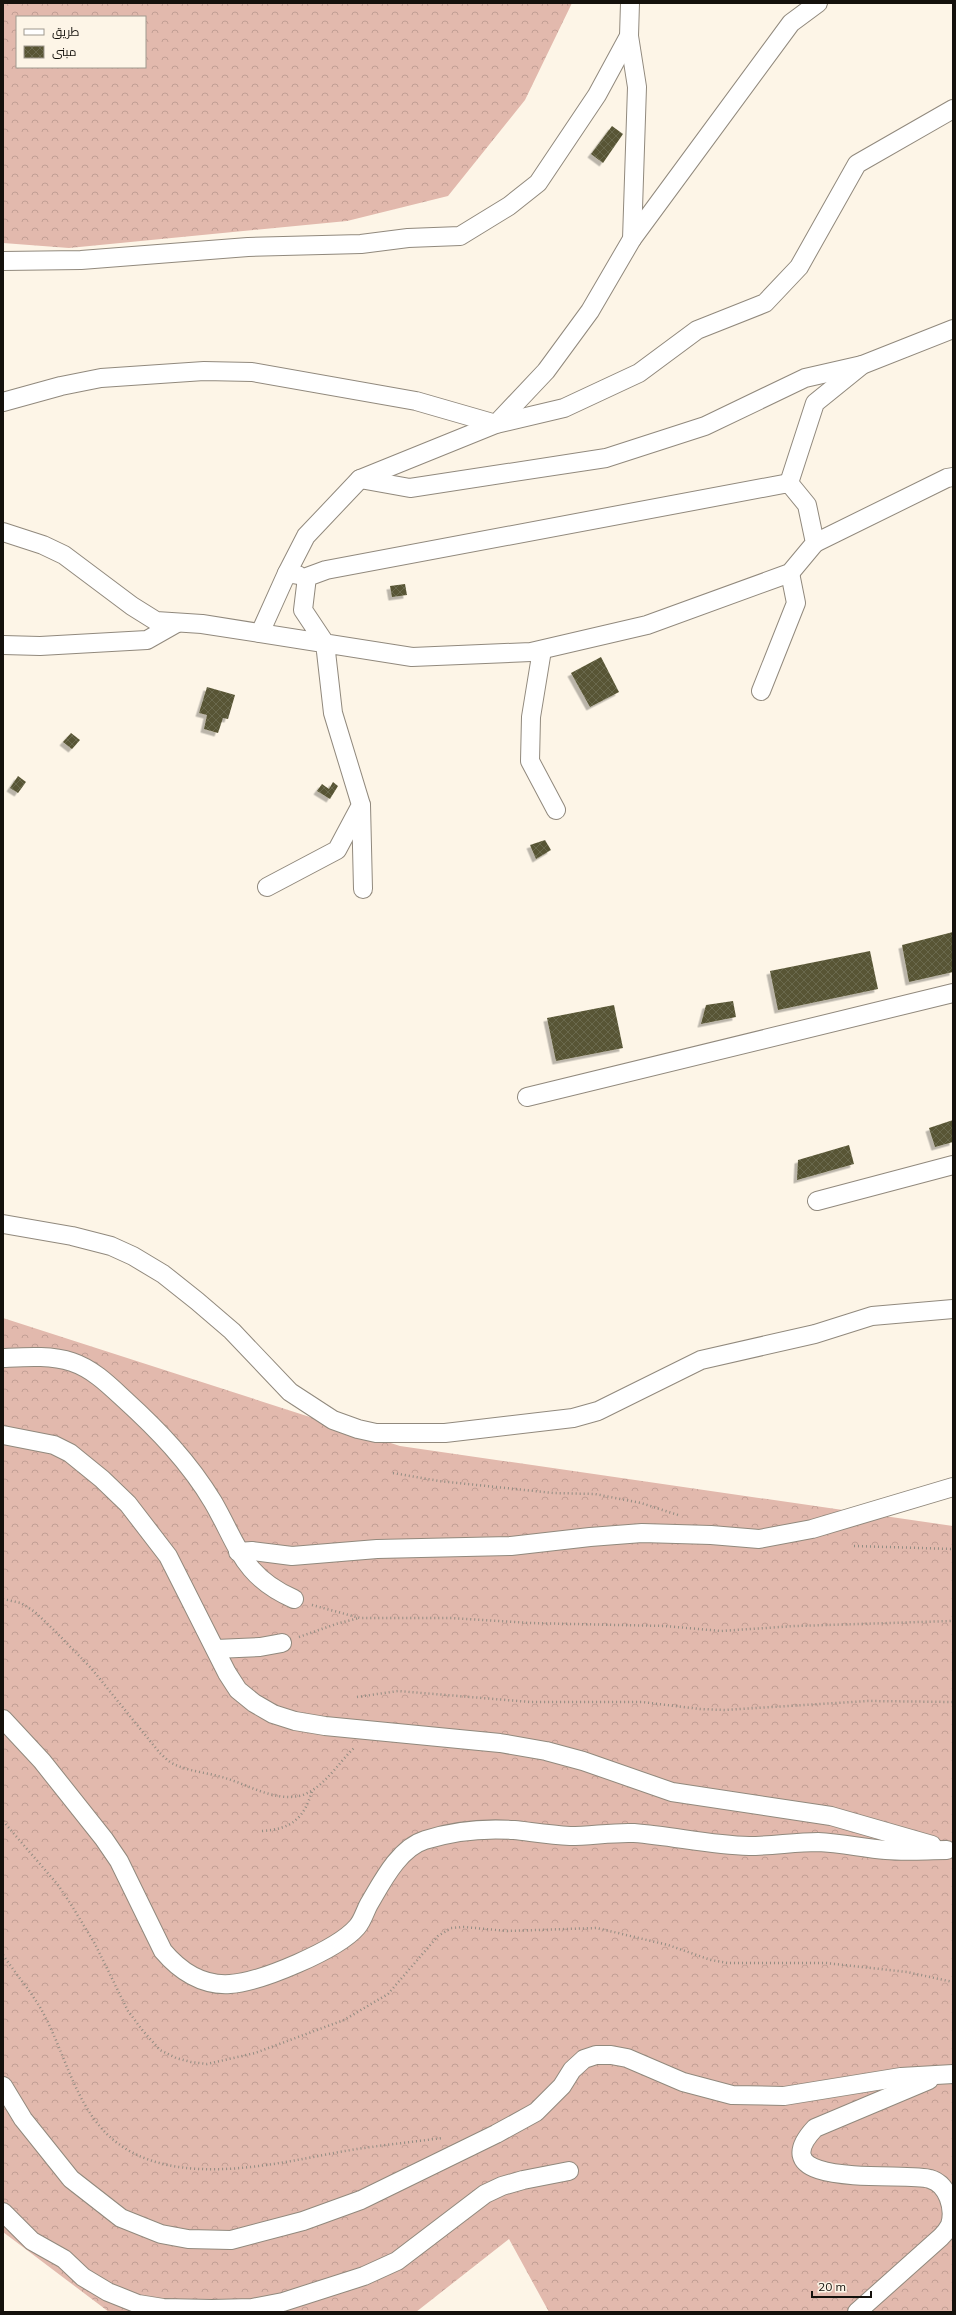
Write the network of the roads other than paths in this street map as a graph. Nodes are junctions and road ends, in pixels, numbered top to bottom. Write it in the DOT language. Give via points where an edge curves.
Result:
graph roads {
  1 [pos="630,3"];
  2 [pos="818,3"];
  3 [pos="629,36"];
  4 [pos="953,109"];
  5 [pos="632,239"];
  6 [pos="3,261"];
  7 [pos="953,329"];
  8 [pos="862,365"];
  9 [pos="3,402"];
  10 [pos="496,424"];
  11 [pos="953,477"];
  12 [pos="360,479"];
  13 [pos="789,483"];
  14 [pos="3,532"];
  15 [pos="815,543"];
  16 [pos="287,573"];
  17 [pos="790,573"];
  18 [pos="307,577"];
  19 [pos="177,622"];
  20 [pos="260,633"];
  21 [pos="325,643"];
  22 [pos="3,645"];
  23 [pos="542,650"];
  24 [pos="761,690"];
  25 [pos="361,804"];
  26 [pos="556,810"];
  27 [pos="267,887"];
  28 [pos="363,889"];
  29 [pos="953,993"];
  30 [pos="527,1097"];
  31 [pos="953,1165"];
  32 [pos="817,1201"];
  33 [pos="3,1224"];
  34 [pos="953,1309"];
  35 [pos="3,1358"];
  36 [pos="3,1435"];
  37 [pos="953,1487"];
  38 [pos="238,1552"];
  39 [pos="294,1600"];
  40 [pos="282,1643"];
  41 [pos="216,1649"];
  42 [pos="3,1719"];
  43 [pos="950,1850"];
  44 [pos="946,2075"];
  45 [pos="3,2086"];
  46 [pos="569,2171"];
  47 [pos="3,2212"];
  48 [pos="857,2312"];
  1 -- 3 [label="street"];
  2 -- 5 [label="street" via="791,23"];
  3 -- 5 [label="street" via="637,87"];
  3 -- 6 [label="street" via="597,96 538,183 509,206 460,236 408,238 361,244 248,247 81,260"];
  4 -- 10 [label="street" via="857,164 799,267 765,303 697,330 639,373 564,408"];
  5 -- 10 [label="street" via="590,311 546,371"];
  7 -- 8 [label="street"];
  8 -- 12 [label="street" via="804,378 705,426 606,458 410,488"];
  8 -- 13 [label="street" via="815,403"];
  9 -- 10 [label="street" via="102,378 204,371 252,372 416,402"];
  10 -- 12 [label="street"];
  11 -- 15 [label="street"];
  12 -- 16 [label="street" via="306,536"];
  13 -- 15 [label="street" via="807,505"];
  13 -- 18 [label="street" via="326,570"];
  14 -- 19 [label="street" via="43,544 64,555 156,621"];
  15 -- 17 [label="street"];
  16 -- 18 [label="street"];
  16 -- 20 [label="street"];
  17 -- 23 [label="street" via="647,625"];
  17 -- 24 [label="street" via="796,603"];
  18 -- 21 [label="street" via="304,610"];
  19 -- 20 [label="street"];
  19 -- 22 [label="street" via="147,640 40,646"];
  20 -- 21 [label="street"];
  21 -- 23 [label="street" via="412,657"];
  21 -- 25 [label="street" via="333,713"];
  23 -- 26 [label="street" via="531,717 530,761"];
  25 -- 27 [label="street" via="337,850"];
  25 -- 28 [label="street"];
  29 -- 30 [label="street"];
  31 -- 32 [label="street"];
  33 -- 34 [label="street" via="72,1236 111,1246 132,1256 162,1274 232,1331 290,1392 333,1420 376,1433 444,1433 574,1418 598,1411 701,1360 815,1334 872,1316"];
  35 -- 38 [label="street" via="48,1358 72,1362 88,1369 108,1384 178,1451 212,1502"];
  36 -- 41 [label="street" via="54,1445 70,1453 128,1504 168,1556"];
  37 -- 38 [label="street" via="812,1529 759,1539 642,1533 511,1546 377,1549 292,1556 252,1551"];
  38 -- 39 [label="street" via="263,1582"];
  40 -- 41 [label="street"];
  41 -- 43 [label="street" via="238,1690 272,1714 295,1721 500,1743 546,1751 672,1792 831,1816"];
  42 -- 43 [label="street" via="42,1761 104,1838 119,1861 163,1951 173,1963 188,1974 217,1983 230,1984 261,1976 333,1947 348,1937 360,1924 369,1904 397,1861 421,1841 438,1836 469,1831 512,1830 567,1836 630,1833 675,1837 711,1844 750,1846 817,1842 886,1850"];
  44 -- 45 [label="street" via="887,2079 784,2096 732,2096 683,2082 627,2058 596,2055 584,2060 572,2070 562,2086 536,2112 496,2134 361,2200 303,2221 231,2240 188,2239 160,2234 121,2218 71,2179 23,2119"];
  44 -- 48 [label="street" via="815,2128 805,2139 801,2151 805,2161 814,2168 828,2173 853,2176 907,2176 931,2179 941,2186 949,2198 952,2212 950,2226 941,2238"];
  46 -- 47 [label="street" via="502,2186 486,2194 397,2261 364,2276 283,2302 252,2308 162,2308 138,2304 108,2292 83,2277 64,2259 32,2241"];
}
